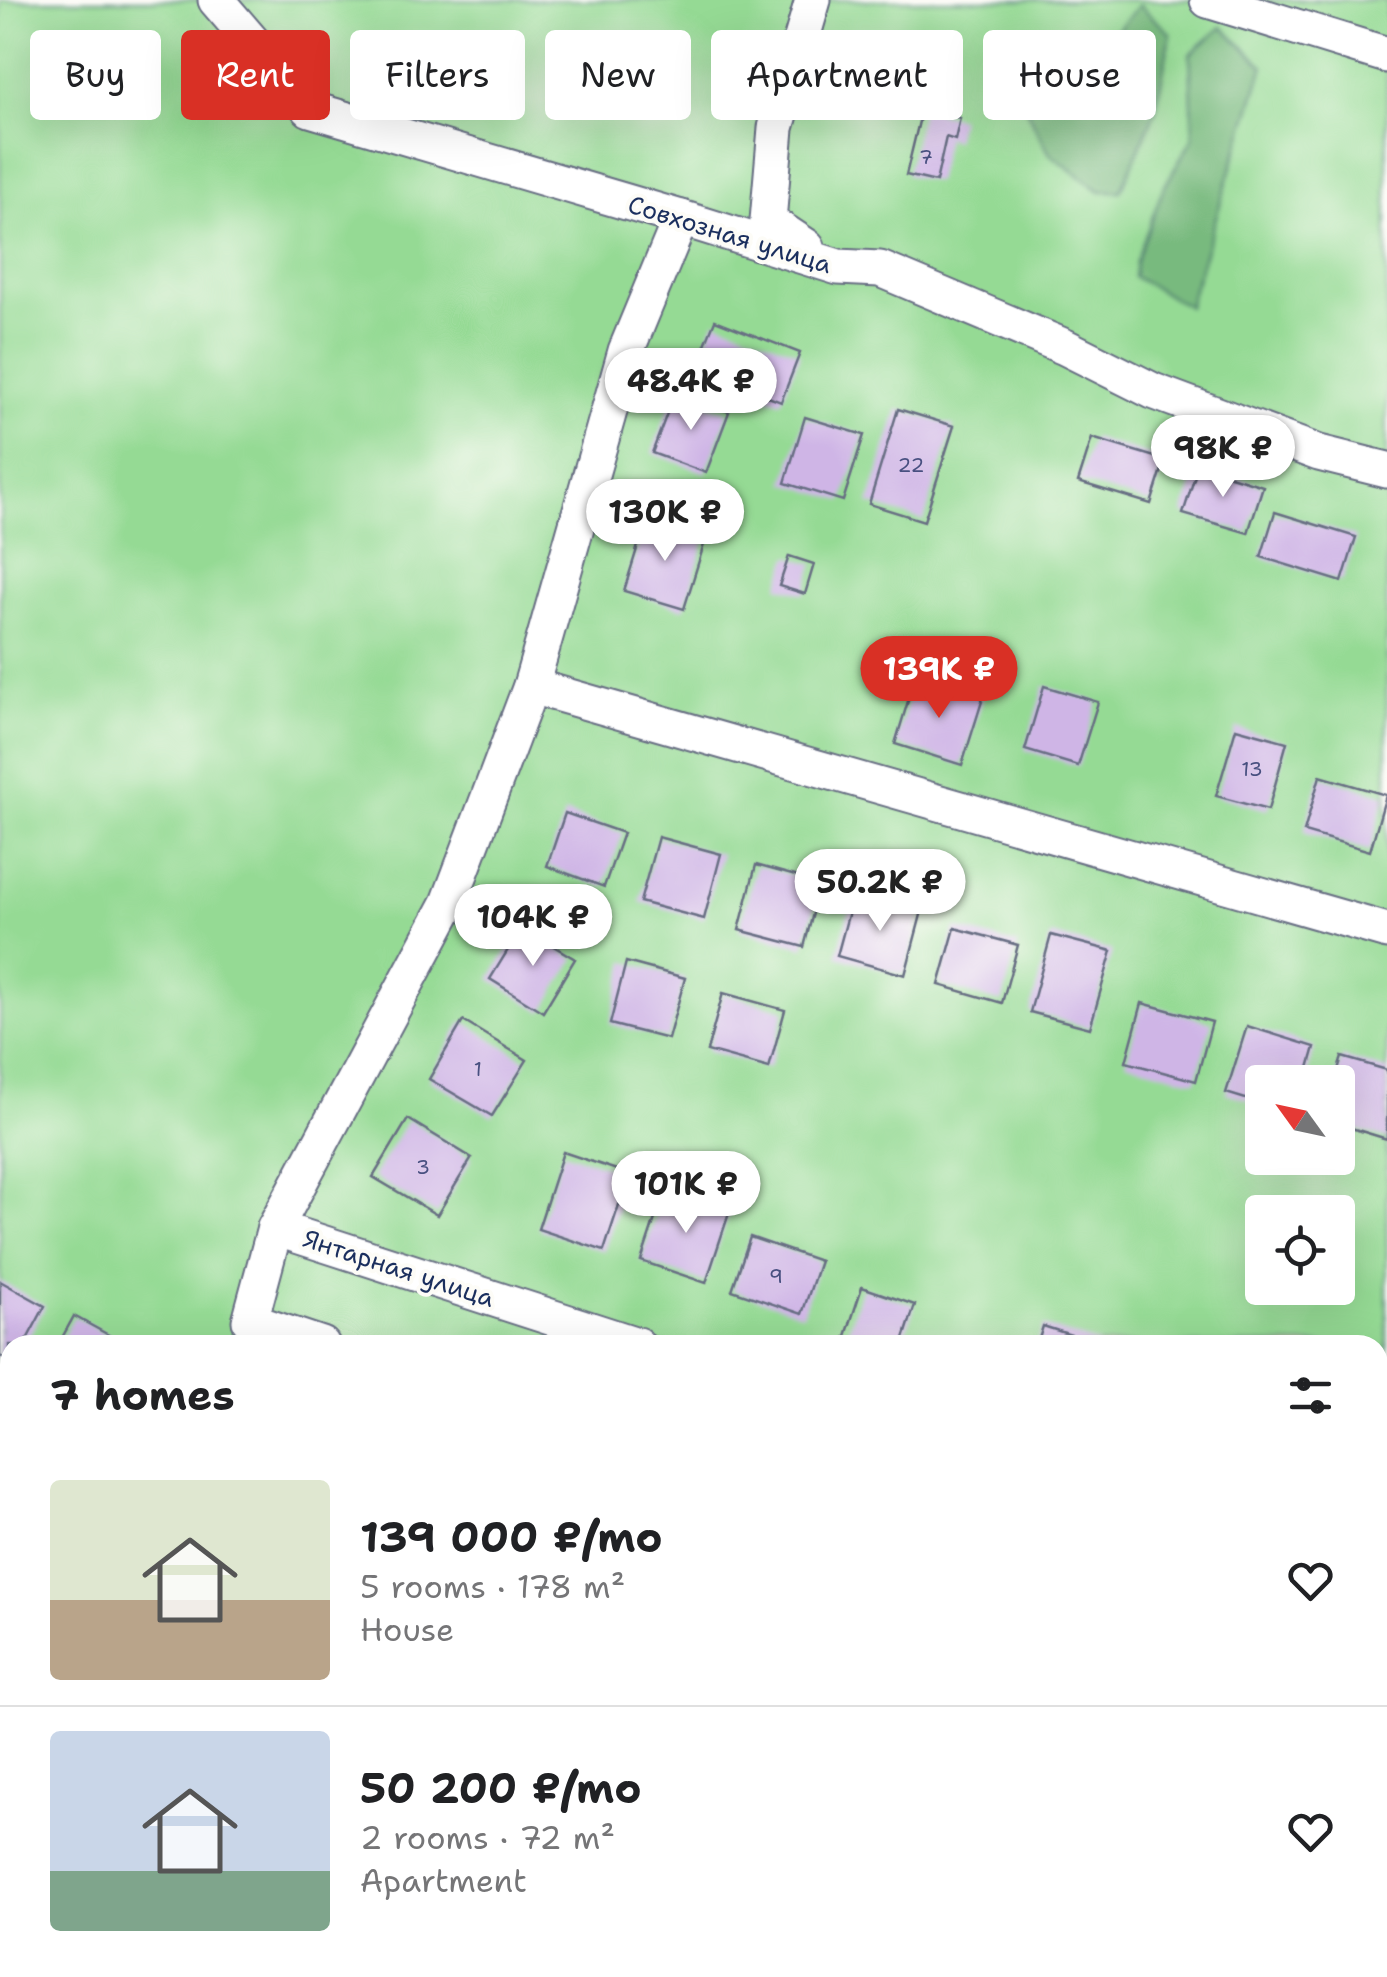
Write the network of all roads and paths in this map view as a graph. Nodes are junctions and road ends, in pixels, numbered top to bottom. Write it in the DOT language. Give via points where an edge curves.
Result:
graph roads {
  1 [pos="216,0"];
  2 [pos="814,0"];
  3 [pos="1208,0"];
  4 [pos="1387,55"];
  5 [pos="681,218"];
  6 [pos="838,268"];
  7 [pos="1387,470"];
  8 [pos="531,686"];
  9 [pos="1387,931"];
  10 [pos="275,1228"];
  11 [pos="292,1335"];
  12 [pos="606,1335"];
  1 -- 5 [label="street, Совхозная улица" via="310,109"];
  2 -- 6 [label="street" via="776,128 768,221"];
  3 -- 4 [label="street"];
  5 -- 6 [label="street, Совхозная улица"];
  5 -- 8 [label="street" via="626,351"];
  6 -- 7 [label="street, Совхозная улица" via="880,269 1153,391 1320,453"];
  8 -- 9 [label="street"];
  8 -- 10 [label="street" via="449,902"];
  10 -- 11 [label="street" via="250,1321"];
  10 -- 12 [label="street, Янтарная улица"];
}
